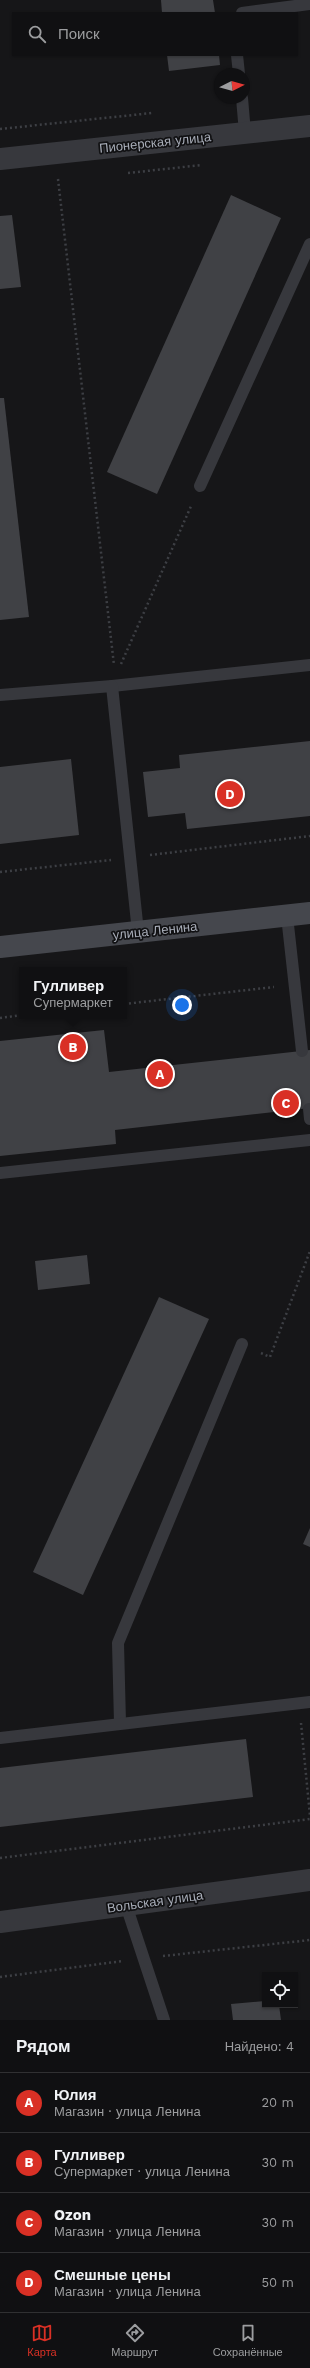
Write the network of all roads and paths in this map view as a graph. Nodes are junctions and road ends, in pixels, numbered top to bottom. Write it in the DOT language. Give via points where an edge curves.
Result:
graph roads {
  1 [pos="310,4"];
  2 [pos="250,12"];
  3 [pos="238,56"];
  4 [pos="239,68"];
  5 [pos="243,104"];
  6 [pos="152,113"];
  7 [pos="310,126"];
  8 [pos="0,129"];
  9 [pos="245,133"];
  10 [pos="55,152"];
  11 [pos="0,159"];
  12 [pos="310,244"];
  13 [pos="200,486"];
  14 [pos="310,665"];
  15 [pos="114,681"];
  16 [pos="0,695"];
  17 [pos="310,836"];
  18 [pos="130,857"];
  19 [pos="0,872"];
  20 [pos="310,913"];
  21 [pos="287,916"];
  22 [pos="138,932"];
  23 [pos="0,947"];
  24 [pos="295,984"];
  25 [pos="127,1004"];
  26 [pos="19,1015"];
  27 [pos="0,1018"];
  28 [pos="302,1051"];
  29 [pos="310,1140"];
  30 [pos="0,1173"];
  31 [pos="310,1251"];
  32 [pos="242,1344"];
  33 [pos="305,1702"];
  34 [pos="120,1722"];
  35 [pos="0,1738"];
  36 [pos="310,1817"];
  37 [pos="0,1858"];
  38 [pos="310,1880"];
  39 [pos="126,1905"];
  40 [pos="0,1922"];
  41 [pos="164,2020"];
  1 -- 2 [label="lane"];
  3 -- 4 [label="lane"];
  5 -- 9 [label="lane"];
  6 -- 8 [label="path"];
  7 -- 9 [label="street, Пионерская улица"];
  9 -- 10 [label="street, Пионерская улица"];
  10 -- 11 [label="street, Пионерская улица"];
  10 -- 15 [label="path"];
  12 -- 13 [label="lane"];
  13 -- 15 [label="path"];
  14 -- 15 [label="lane"];
  15 -- 16 [label="lane"];
  15 -- 18 [label="lane"];
  17 -- 18 [label="path"];
  18 -- 19 [label="path"];
  18 -- 22 [label="lane"];
  20 -- 21 [label="main road, улица Ленина"];
  21 -- 22 [label="main road, улица Ленина"];
  21 -- 24 [label="lane"];
  22 -- 23 [label="main road, улица Ленина"];
  24 -- 25 [label="path"];
  24 -- 28 [label="lane"];
  26 -- 27 [label="path"];
  29 -- 30 [label="lane"];
  31 -- 32 [label="path" via="270,1357"];
  32 -- 34 [label="lane" via="118,1643"];
  33 -- 34 [label="lane"];
  33 -- 36 [label="path"];
  34 -- 35 [label="lane"];
  36 -- 37 [label="path"];
  38 -- 39 [label="street, Вольская улица"];
  39 -- 40 [label="street, Вольская улица"];
  39 -- 41 [label="lane"];
}
